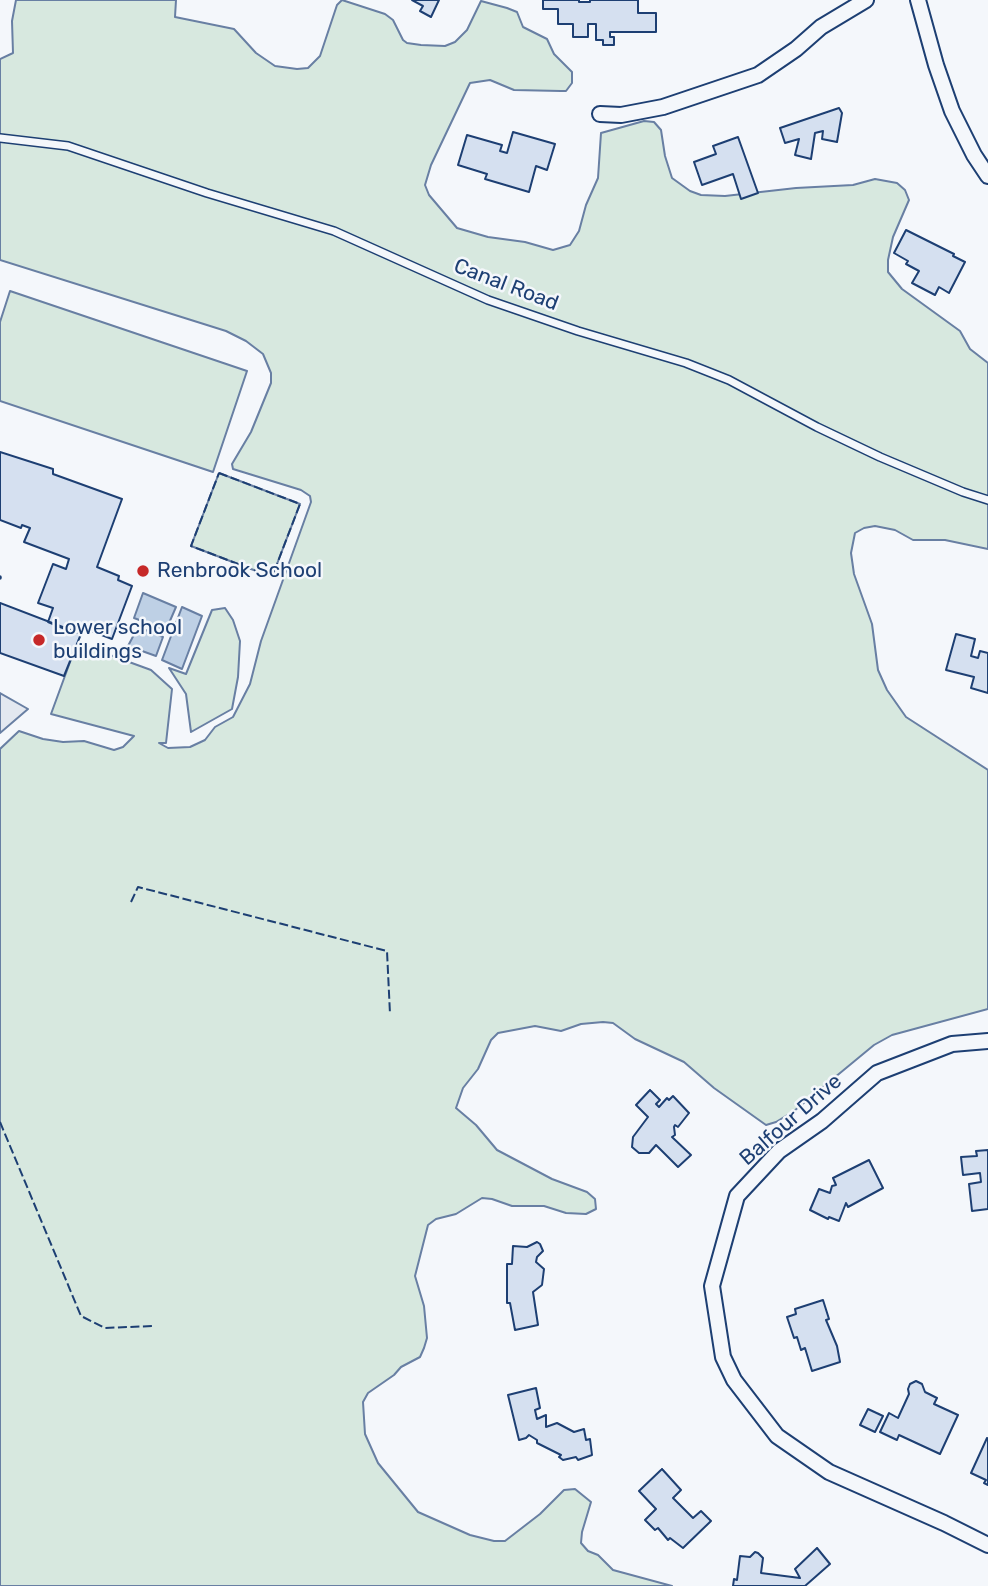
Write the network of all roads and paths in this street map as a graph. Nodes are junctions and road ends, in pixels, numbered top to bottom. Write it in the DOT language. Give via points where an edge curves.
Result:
graph roads {
  1 [pos="866,0"];
  2 [pos="918,0"];
  3 [pos="600,114"];
  4 [pos="0,138"];
  5 [pos="988,176"];
  6 [pos="988,500"];
  7 [pos="988,1041"];
  8 [pos="988,1545"];
  1 -- 3 [label="street" via="758,75 663,107"];
  2 -- 5 [label="street" via="952,111"];
  4 -- 6 [label="lane, Canal Road" via="68,146 334,231 488,300 729,380 880,457"];
  7 -- 8 [label="street, Balfour Drive" via="952,1044 877,1073 779,1151 737,1196 712,1286 723,1357 734,1380 777,1436 829,1472"];
}
